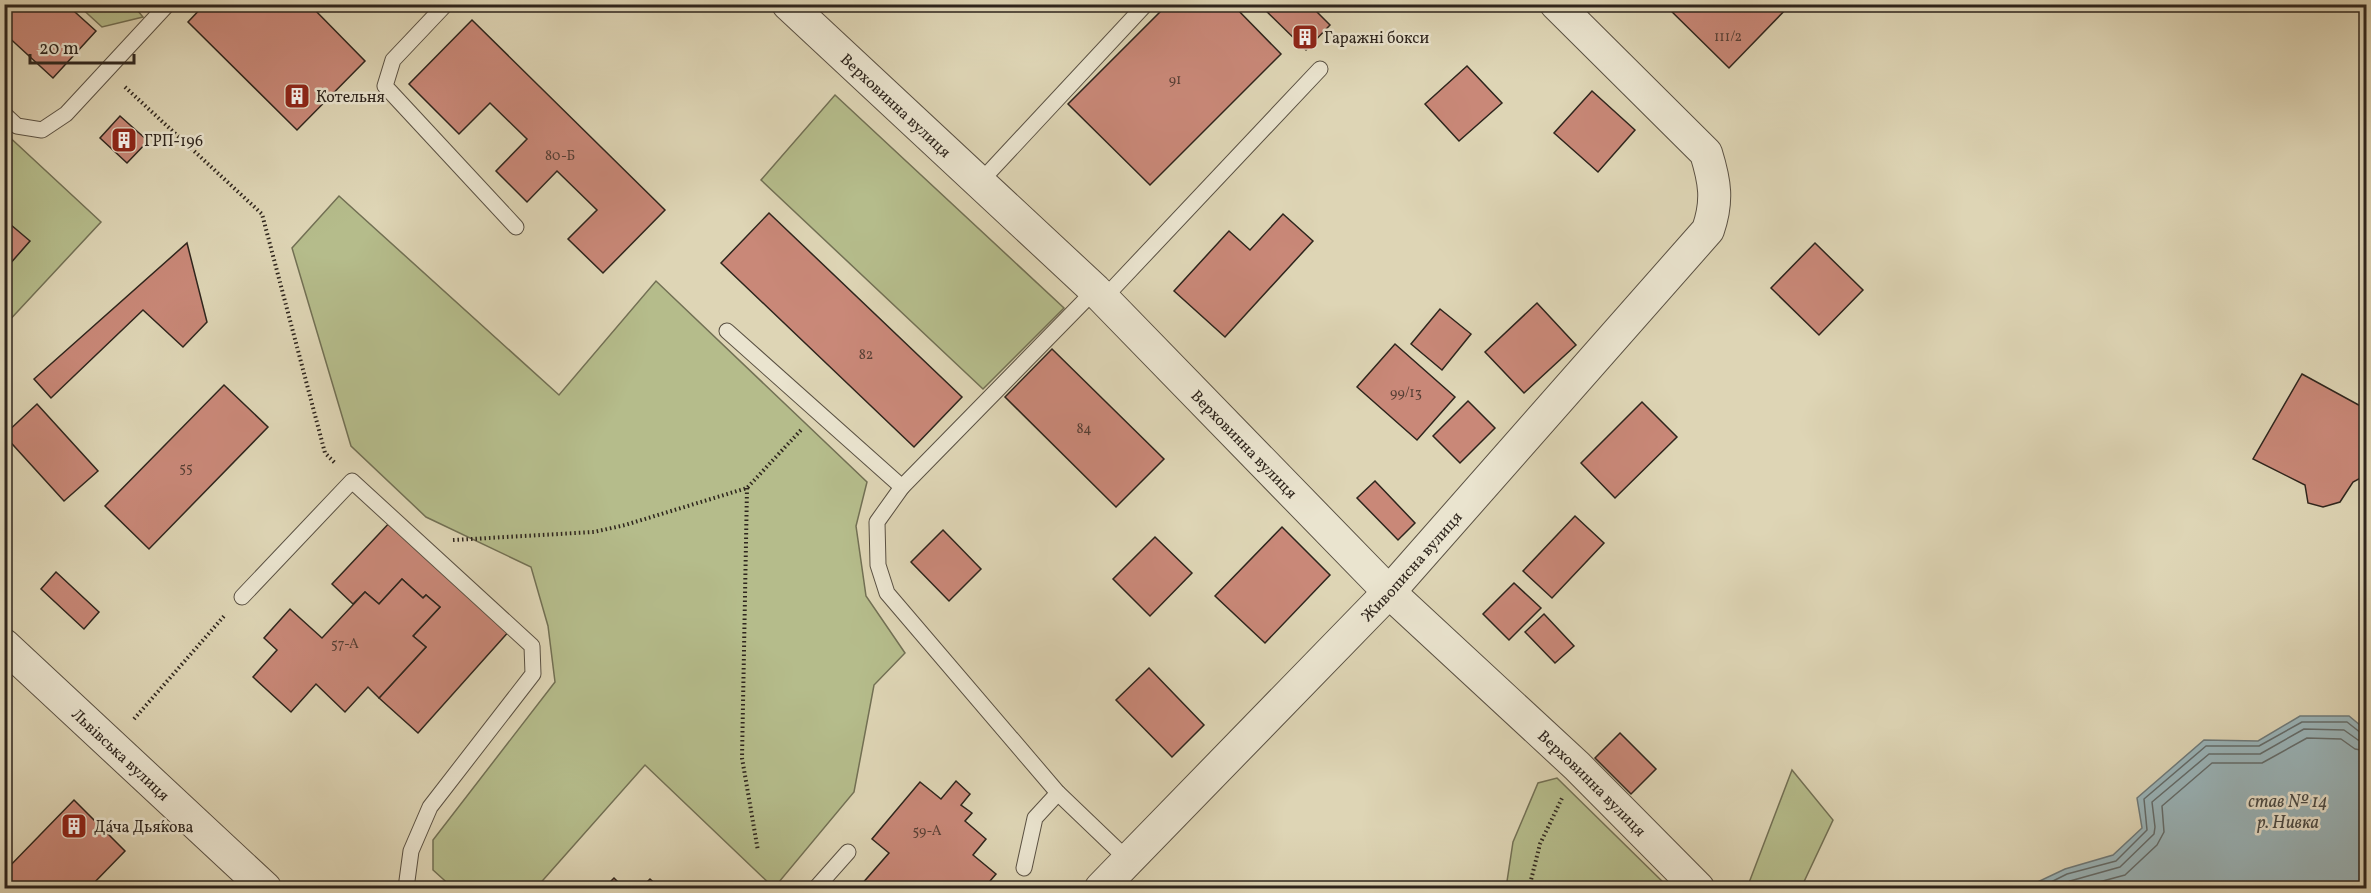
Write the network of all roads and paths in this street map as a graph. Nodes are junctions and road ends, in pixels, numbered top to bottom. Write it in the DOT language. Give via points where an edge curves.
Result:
graph roads {
  1 [pos="168,4"];
  2 [pos="446,4"];
  3 [pos="788,4"];
  4 [pos="1146,4"];
  5 [pos="1556,4"];
  6 [pos="1320,69"];
  7 [pos="108,70"];
  8 [pos="4,114"];
  9 [pos="980,182"];
  10 [pos="516,227"];
  11 [pos="1099,294"];
  12 [pos="727,330"];
  13 [pos="786,448"];
  14 [pos="352,481"];
  15 [pos="902,487"];
  16 [pos="747,488"];
  17 [pos="419,542"];
  18 [pos="1389,592"];
  19 [pos="242,597"];
  20 [pos="4,645"];
  21 [pos="134,718"];
  22 [pos="1577,766"];
  23 [pos="1058,793"];
  24 [pos="758,851"];
  25 [pos="848,852"];
  26 [pos="1128,861"];
  27 [pos="1024,868"];
  28 [pos="265,888"];
  29 [pos="406,888"];
  30 [pos="816,888"];
  31 [pos="1101,888"];
  32 [pos="1529,888"];
  33 [pos="1698,888"];
  1 -- 7 [label="lane"];
  2 -- 10 [label="lane" via="393,60 385,86"];
  3 -- 9 [label="street, Верховинна вулиця"];
  4 -- 9 [label="lane"];
  5 -- 18 [label="street, Живописна вулиця" via="1706,153 1714,178 1715,209 1708,230"];
  6 -- 11 [label="lane"];
  7 -- 8 [label="lane" via="66,114 42,130 17,126"];
  7 -- 14 [label="path" via="262,214 325,453"];
  9 -- 11 [label="street, Верховинна вулиця"];
  11 -- 15 [label="lane"];
  11 -- 18 [label="street, Верховинна вулиця"];
  12 -- 15 [label="lane"];
  13 -- 16 [label="path"];
  14 -- 17 [label="lane"];
  14 -- 19 [label="lane"];
  15 -- 23 [label="lane" via="877,522 878,565 887,593"];
  16 -- 17 [label="path" via="594,532"];
  16 -- 24 [label="path" via="742,759"];
  17 -- 29 [label="lane" via="532,646 533,674 430,807 411,850"];
  18 -- 22 [label="street, Верховинна вулиця"];
  18 -- 26 [label="street, Живописна вулиця"];
  19 -- 21 [label="path"];
  20 -- 28 [label="street, Львівська вулиця"];
  22 -- 32 [label="path" via="1540,844"];
  22 -- 33 [label="street, Верховинна вулиця"];
  23 -- 26 [label="lane"];
  23 -- 27 [label="lane" via="1035,818"];
  25 -- 30 [label="lane"];
  26 -- 31 [label="street, Живописна вулиця"];
}
